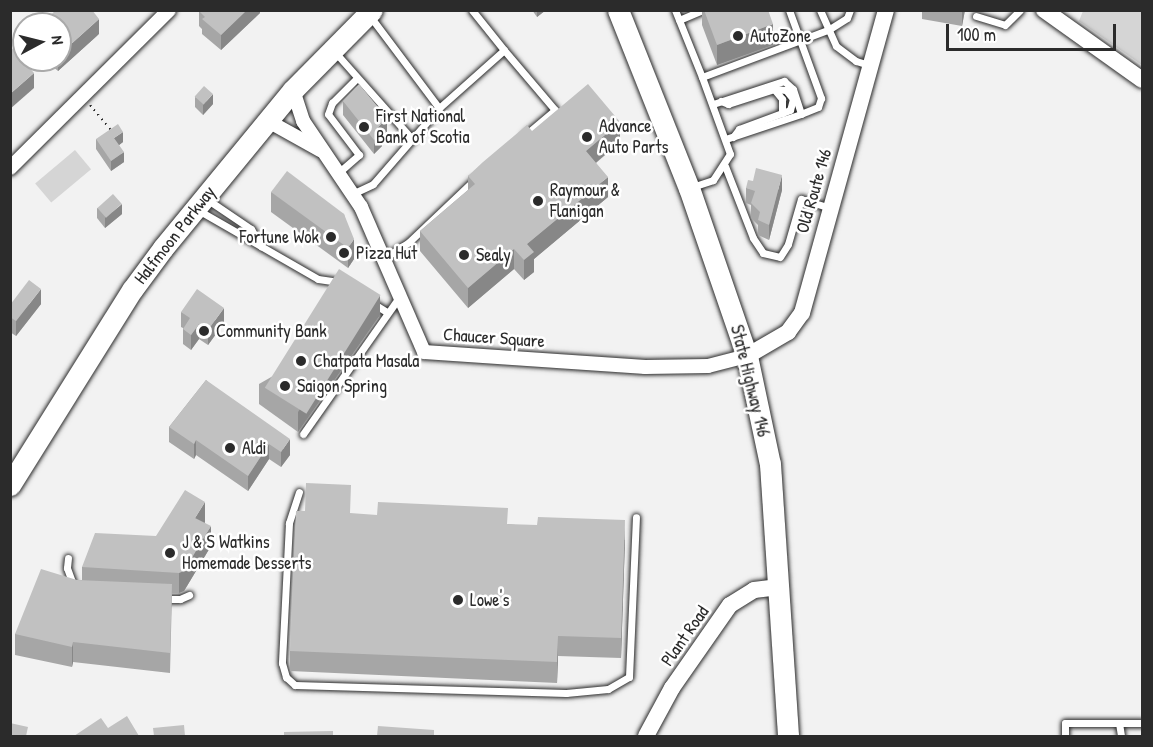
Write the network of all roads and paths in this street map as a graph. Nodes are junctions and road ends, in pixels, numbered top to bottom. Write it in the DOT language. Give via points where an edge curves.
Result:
graph roads {
  1 [pos="169,10"];
  2 [pos="472,10"];
  3 [pos="618,10"];
  4 [pos="675,10"];
  5 [pos="702,10"];
  6 [pos="789,10"];
  7 [pos="820,10"];
  8 [pos="850,10"];
  9 [pos="886,10"];
  10 [pos="1020,10"];
  11 [pos="1044,10"];
  12 [pos="369,12"];
  13 [pos="976,16"];
  14 [pos="679,20"];
  15 [pos="828,30"];
  16 [pos="800,40"];
  17 [pos="331,48"];
  18 [pos="504,50"];
  19 [pos="870,65"];
  20 [pos="702,77"];
  21 [pos="357,78"];
  22 [pos="1143,80"];
  23 [pos="293,90"];
  24 [pos="83,96"];
  25 [pos="721,101"];
  26 [pos="713,104"];
  27 [pos="439,108"];
  28 [pos="801,114"];
  29 [pos="268,121"];
  30 [pos="111,130"];
  31 [pos="730,138"];
  32 [pos="412,139"];
  33 [pos="518,142"];
  34 [pos="324,153"];
  35 [pos="725,166"];
  36 [pos="10,168"];
  37 [pos="339,173"];
  38 [pos="481,173"];
  39 [pos="689,188"];
  40 [pos="352,194"];
  41 [pos="200,203"];
  42 [pos="830,208"];
  43 [pos="261,246"];
  44 [pos="383,259"];
  45 [pos="346,285"];
  46 [pos="363,296"];
  47 [pos="400,296"];
  48 [pos="387,312"];
  49 [pos="747,356"];
  50 [pos="303,434"];
  51 [pos="10,485"];
  52 [pos="299,492"];
  53 [pos="636,517"];
  54 [pos="68,558"];
  55 [pos="779,587"];
  56 [pos="85,595"];
  57 [pos="189,595"];
  58 [pos="156,598"];
  59 [pos="1119,723"];
  60 [pos="1143,723"];
  61 [pos="646,736"];
  62 [pos="788,736"];
  63 [pos="1065,736"];
  64 [pos="1121,736"];
  1 -- 24 [label="street"];
  2 -- 18 [label="lane"];
  3 -- 39 [label="main road, State Highway 146"];
  4 -- 14 [label="lane"];
  5 -- 14 [label="lane"];
  6 -- 16 [label="lane"];
  7 -- 15 [label="lane"];
  8 -- 15 [label="lane" via="847,18"];
  9 -- 19 [label="street, Old Route 146"];
  10 -- 13 [label="lane" via="1005,25"];
  11 -- 22 [label="street"];
  12 -- 17 [label="main road, Halfmoon Parkway"];
  12 -- 27 [label="lane"];
  14 -- 20 [label="lane"];
  15 -- 16 [label="lane"];
  15 -- 19 [label="lane" via="836,46 855,61"];
  16 -- 20 [label="lane"];
  16 -- 28 [label="lane" via="821,98 818,107"];
  17 -- 21 [label="lane"];
  17 -- 23 [label="main road, Halfmoon Parkway"];
  18 -- 27 [label="lane"];
  18 -- 33 [label="lane" via="555,110"];
  19 -- 42 [label="street, Old Route 146"];
  20 -- 26 [label="lane"];
  21 -- 32 [label="lane"];
  21 -- 37 [label="lane" via="332,103 328,114 359,155"];
  23 -- 29 [label="main road, Halfmoon Parkway"];
  23 -- 34 [label="street, Chaucer Square" via="303,121"];
  24 -- 30 [label="path"];
  24 -- 36 [label="street"];
  25 -- 26 [label="lane"];
  25 -- 28 [label="lane" via="784,81 793,89"];
  25 -- 31 [label="lane" via="728,104 774,89 782,99 782,113 739,129"];
  26 -- 31 [label="lane"];
  27 -- 32 [label="lane"];
  28 -- 31 [label="lane"];
  29 -- 34 [label="street, Chaucer Square"];
  29 -- 41 [label="main road, Halfmoon Parkway"];
  31 -- 35 [label="lane"];
  32 -- 40 [label="lane" via="373,184"];
  34 -- 37 [label="street, Chaucer Square"];
  35 -- 39 [label="lane" via="713,180"];
  35 -- 42 [label="lane" via="753,238 763,253 780,257 788,244 801,199"];
  37 -- 40 [label="street, Chaucer Square"];
  38 -- 44 [label="lane" via="409,242"];
  39 -- 49 [label="main road, State Highway 146"];
  40 -- 44 [label="street, Chaucer Square"];
  41 -- 43 [label="lane"];
  41 -- 43 [label="lane" via="251,229"];
  41 -- 51 [label="main road, Halfmoon Parkway" via="132,290"];
  42 -- 49 [label="street, Old Route 146" via="798,322 773,344"];
  43 -- 45 [label="lane" via="318,279"];
  44 -- 47 [label="street, Chaucer Square"];
  46 -- 48 [label="lane"];
  47 -- 48 [label="lane"];
  47 -- 49 [label="street, Chaucer Square" via="424,352 645,367 708,366"];
  48 -- 50 [label="lane"];
  49 -- 55 [label="main road, State Highway 146" via="770,464"];
  52 -- 53 [label="lane" via="289,523 282,663 286,677 296,685 566,693 608,689 629,677"];
  54 -- 56 [label="lane" via="67,568 76,591"];
  55 -- 61 [label="street, Plant Road" via="754,590 730,605 672,688"];
  55 -- 62 [label="main road, State Highway 146"];
  57 -- 58 [label="lane" via="180,599"];
  59 -- 60 [label="lane"];
  59 -- 63 [label="lane" via="1065,723"];
  59 -- 64 [label="lane"];
}
